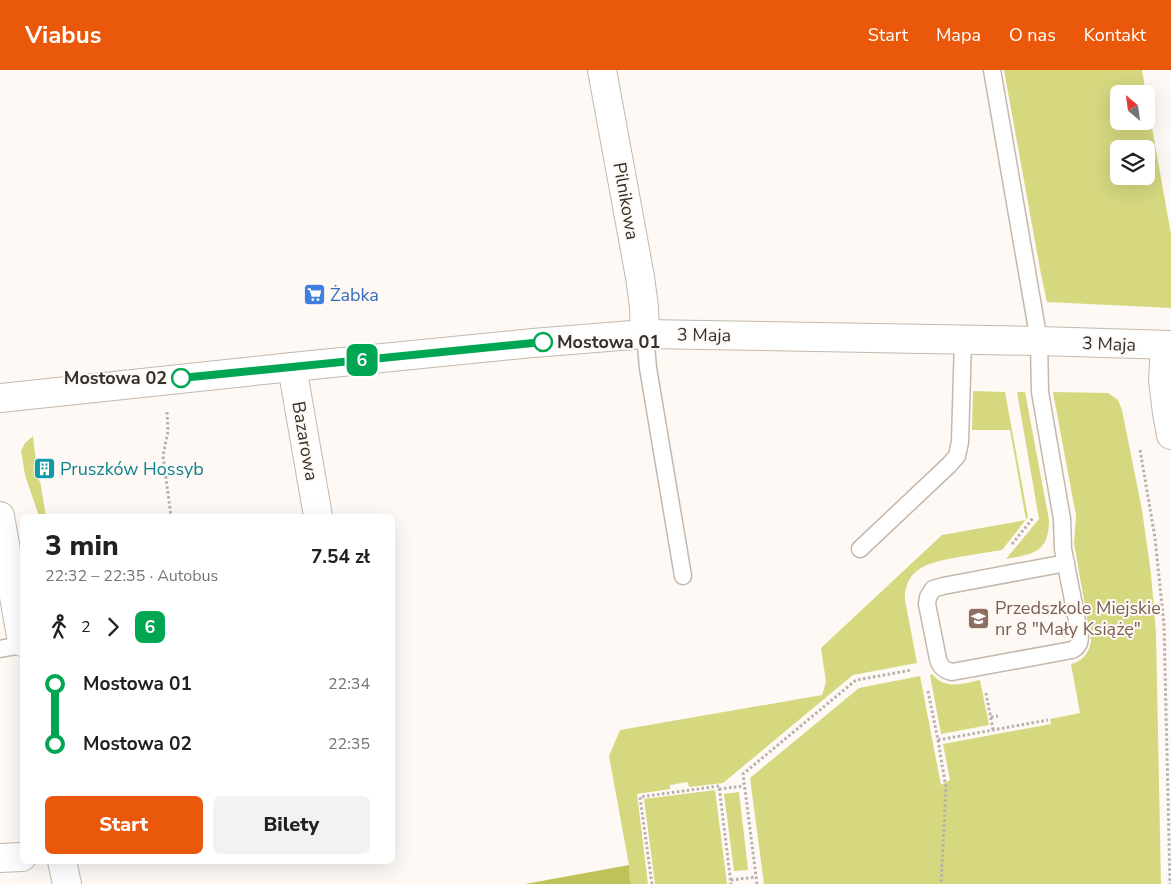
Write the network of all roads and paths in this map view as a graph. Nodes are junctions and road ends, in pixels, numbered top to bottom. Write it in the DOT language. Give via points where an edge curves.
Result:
graph roads {
  1 [pos="602,70"];
  2 [pos="992,70"];
  3 [pos="645,334"];
  4 [pos="963,340"];
  5 [pos="1039,341"];
  6 [pos="1168,345"];
  7 [pos="292,367"];
  8 [pos="0,398"];
  9 [pos="167,411"];
  10 [pos="1171,435"];
  11 [pos="1139,445"];
  12 [pos="171,514"];
  13 [pos="318,514"];
  14 [pos="0,516"];
  15 [pos="1034,517"];
  16 [pos="1009,548"];
  17 [pos="860,549"];
  18 [pos="1066,563"];
  19 [pos="683,576"];
  20 [pos="6,584"];
  21 [pos="20,636"];
  22 [pos="20,644"];
  23 [pos="0,649"];
  24 [pos="913,670"];
  25 [pos="927,686"];
  26 [pos="993,690"];
  27 [pos="998,716"];
  28 [pos="991,717"];
  29 [pos="1048,720"];
  30 [pos="993,730"];
  31 [pos="938,740"];
  32 [pos="744,786"];
  33 [pos="719,789"];
  34 [pos="20,857"];
  35 [pos="0,858"];
  36 [pos="63,864"];
  37 [pos="756,877"];
  38 [pos="731,882"];
  39 [pos="66,884"];
  40 [pos="652,884"];
  41 [pos="757,884"];
  42 [pos="941,884"];
  43 [pos="1170,884"];
  1 -- 3 [label="street, Pilnikowa" via="640,277"];
  2 -- 5 [label="lane"];
  3 -- 4 [label="street, 3 Maja"];
  3 -- 7 [label="street, 3 Maja"];
  3 -- 19 [label="lane" via="649,376"];
  4 -- 5 [label="street, 3 Maja"];
  4 -- 17 [label="lane" via="957,456"];
  5 -- 6 [label="street, 3 Maja"];
  5 -- 18 [label="lane" via="1040,392 1062,519"];
  6 -- 10 [label="street" via="1163,380"];
  7 -- 8 [label="street, 3 Maja"];
  7 -- 13 [label="street, Bazarowa"];
  9 -- 12 [label="path" via="168,431 163,456"];
  11 -- 43 [label="path" via="1155,538 1164,625"];
  14 -- 20 [label="street"];
  15 -- 16 [label="path"];
  18 -- 18 [label="lane" via="1080,638 1074,649 952,672 941,667 927,604 933,589"];
  20 -- 21 [label="street"];
  22 -- 23 [label="lane"];
  24 -- 32 [label="path" via="856,680 743,774"];
  25 -- 31 [label="path"];
  26 -- 28 [label="path" via="986,692"];
  27 -- 28 [label="path"];
  28 -- 30 [label="path"];
  29 -- 30 [label="path"];
  30 -- 31 [label="path"];
  31 -- 42 [label="path" via="946,788"];
  32 -- 33 [label="path"];
  32 -- 37 [label="path"];
  33 -- 38 [label="path"];
  33 -- 40 [label="path" via="719,786 640,797"];
  34 -- 35 [label="street"];
  36 -- 39 [label="street"];
  37 -- 38 [label="path"];
  37 -- 41 [label="path"];
}
